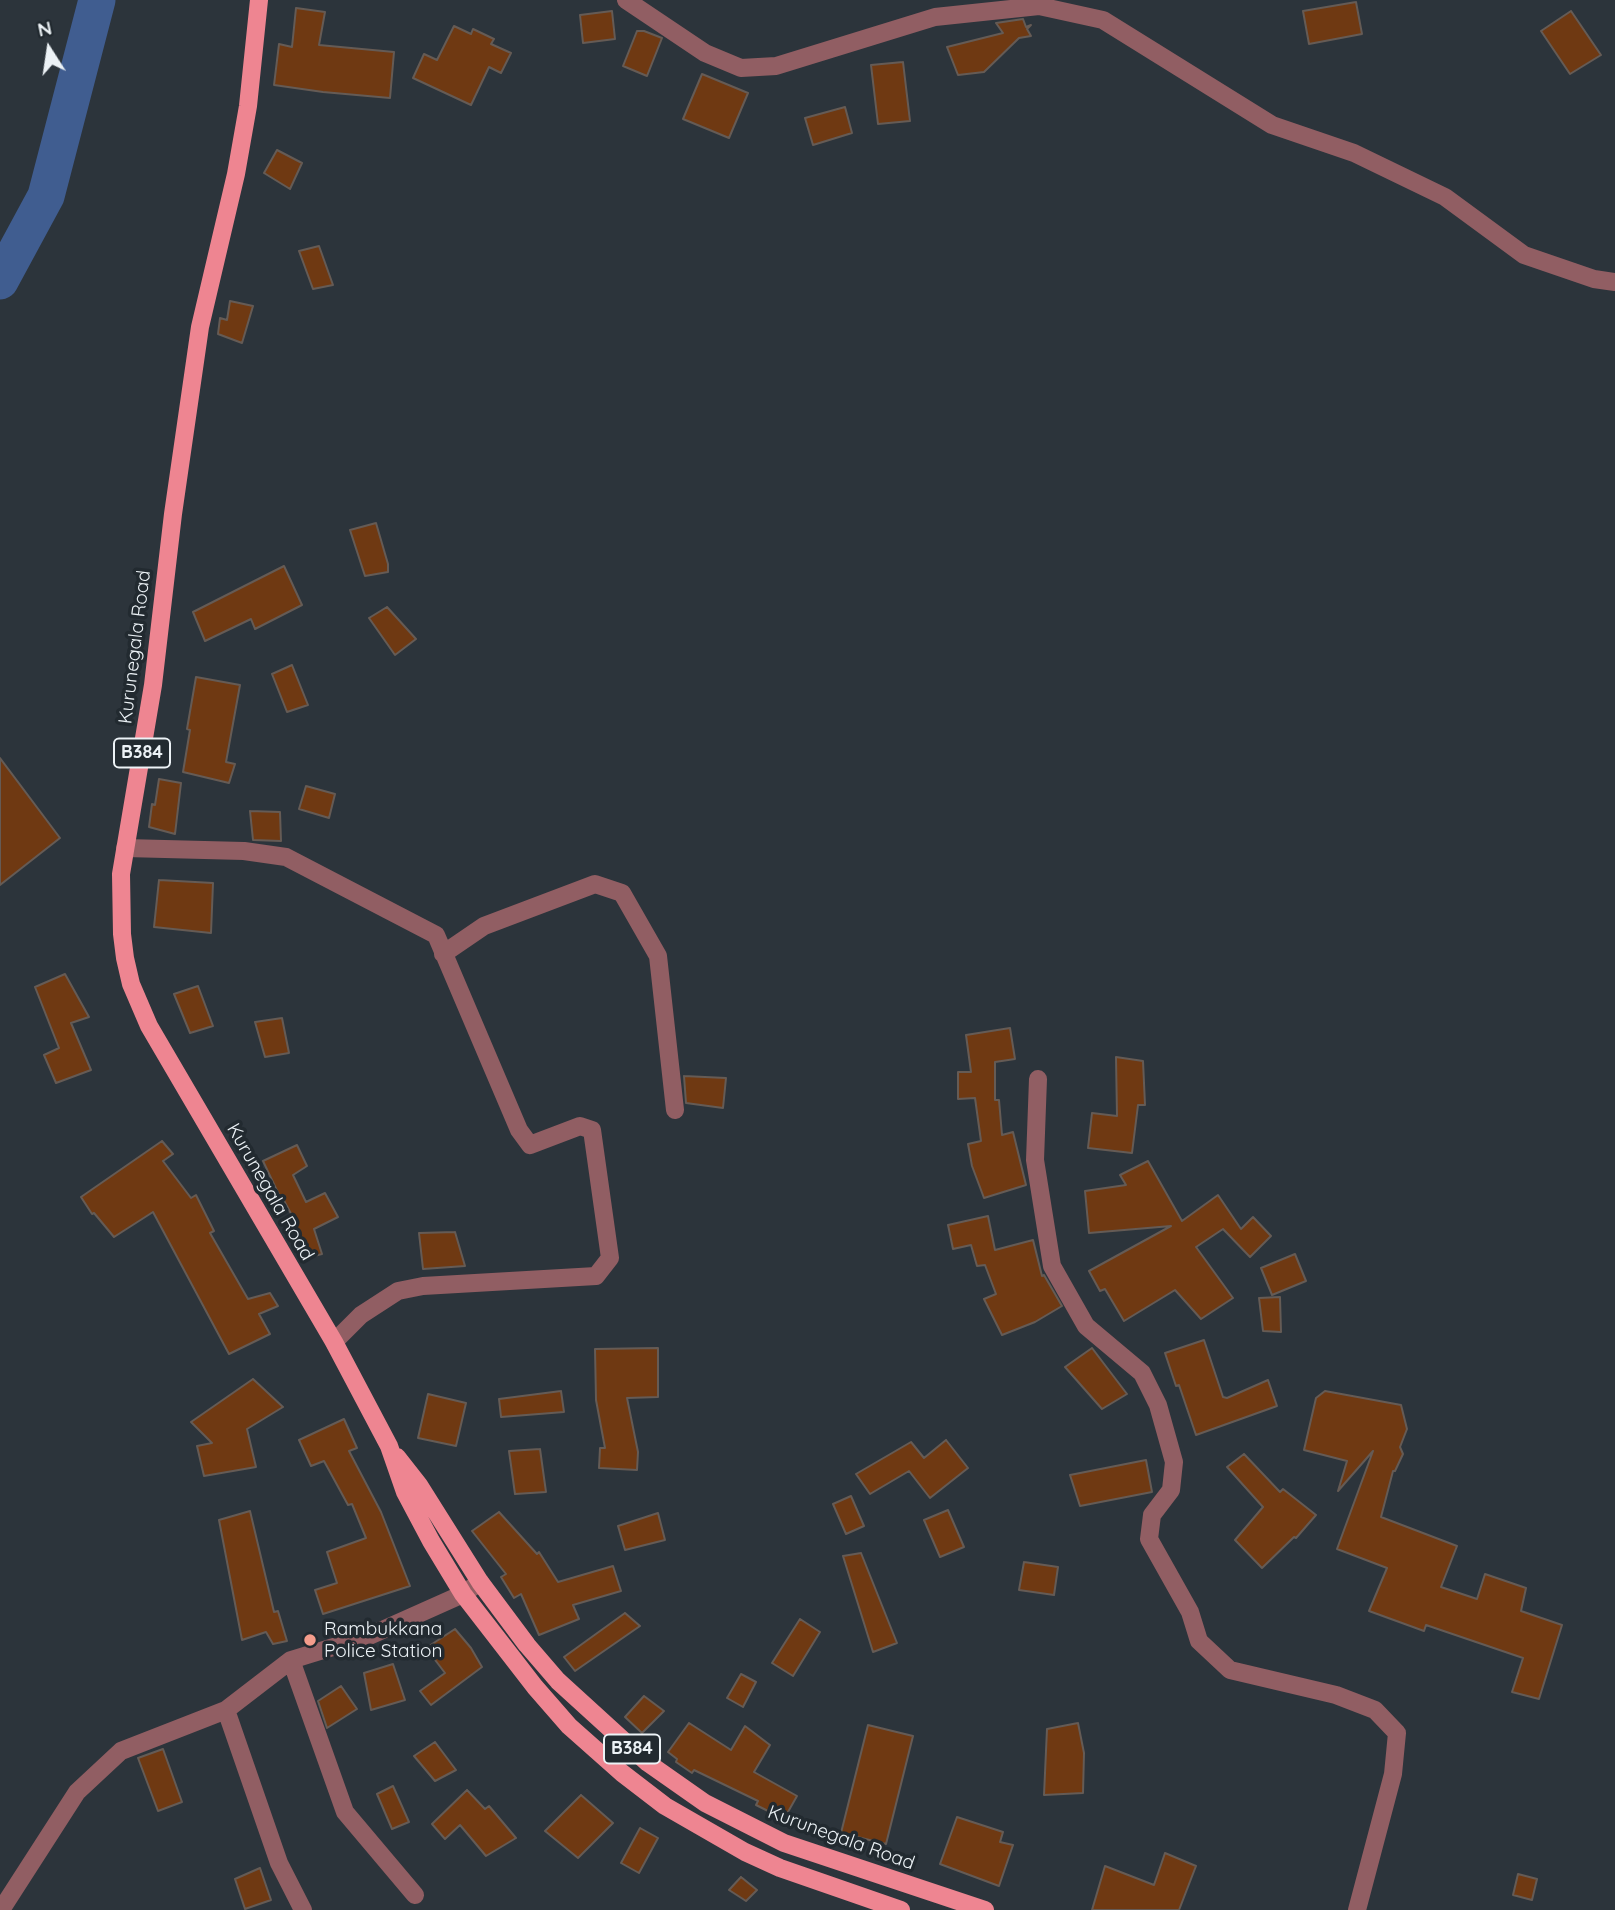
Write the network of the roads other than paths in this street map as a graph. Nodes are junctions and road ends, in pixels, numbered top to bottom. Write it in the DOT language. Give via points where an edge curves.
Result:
graph roads {
  1 [pos="259,0"];
  2 [pos="626,0"];
  3 [pos="1615,282"];
  4 [pos="125,848"];
  5 [pos="443,954"];
  6 [pos="1038,1079"];
  7 [pos="675,1110"];
  8 [pos="334,1342"];
  9 [pos="389,1446"];
  10 [pos="480,1582"];
  11 [pos="463,1594"];
  12 [pos="291,1660"];
  13 [pos="226,1710"];
  14 [pos="415,1895"];
  15 [pos="8,1907"];
  16 [pos="962,1907"];
  17 [pos="303,1910"];
  18 [pos="901,1910"];
  19 [pos="985,1910"];
  20 [pos="1357,1910"];
  1 -- 4 [label="main road, Kurunegala Road / B384" via="246,119 200,327 153,685"];
  2 -- 3 [label="street" via="705,53 741,68 776,66 935,17 1039,6 1103,20 1272,125 1354,153 1444,197 1524,255"];
  4 -- 5 [label="street" via="286,856 436,935"];
  4 -- 8 [label="main road, Kurunegala Road / B384" via="122,923 131,984 149,1026"];
  5 -- 7 [label="street" via="484,926 595,884 622,893 658,956"];
  5 -- 8 [label="street" via="519,1130 530,1145 580,1126 592,1130 610,1258 596,1276 398,1291 361,1315"];
  6 -- 20 [label="street" via="1035,1160 1052,1266 1086,1326 1142,1373 1158,1405 1174,1462 1171,1490 1152,1515 1149,1539 1190,1612 1199,1642 1230,1670 1336,1695 1375,1710 1396,1733 1393,1774"];
  8 -- 9 [label="main road, Kurunegala Road / B384"];
  9 -- 10 [label="main road, Kurunegala Road / B384"];
  9 -- 11 [label="main road, Kurunegala Road / B384" via="405,1492"];
  10 -- 11 [label="street"];
  10 -- 16 [label="main road, Kurunegala Road / B384" via="558,1681 648,1763 705,1804 784,1843"];
  11 -- 12 [label="street" via="369,1636"];
  11 -- 18 [label="main road, Kurunegala Road / B384" via="569,1726 665,1806 780,1868"];
  12 -- 13 [label="street"];
  12 -- 14 [label="street" via="345,1812"];
  13 -- 15 [label="street" via="121,1751 77,1792"];
  13 -- 17 [label="street" via="279,1863"];
  16 -- 19 [label="main road, Kurunegala Road / B384"];
}
